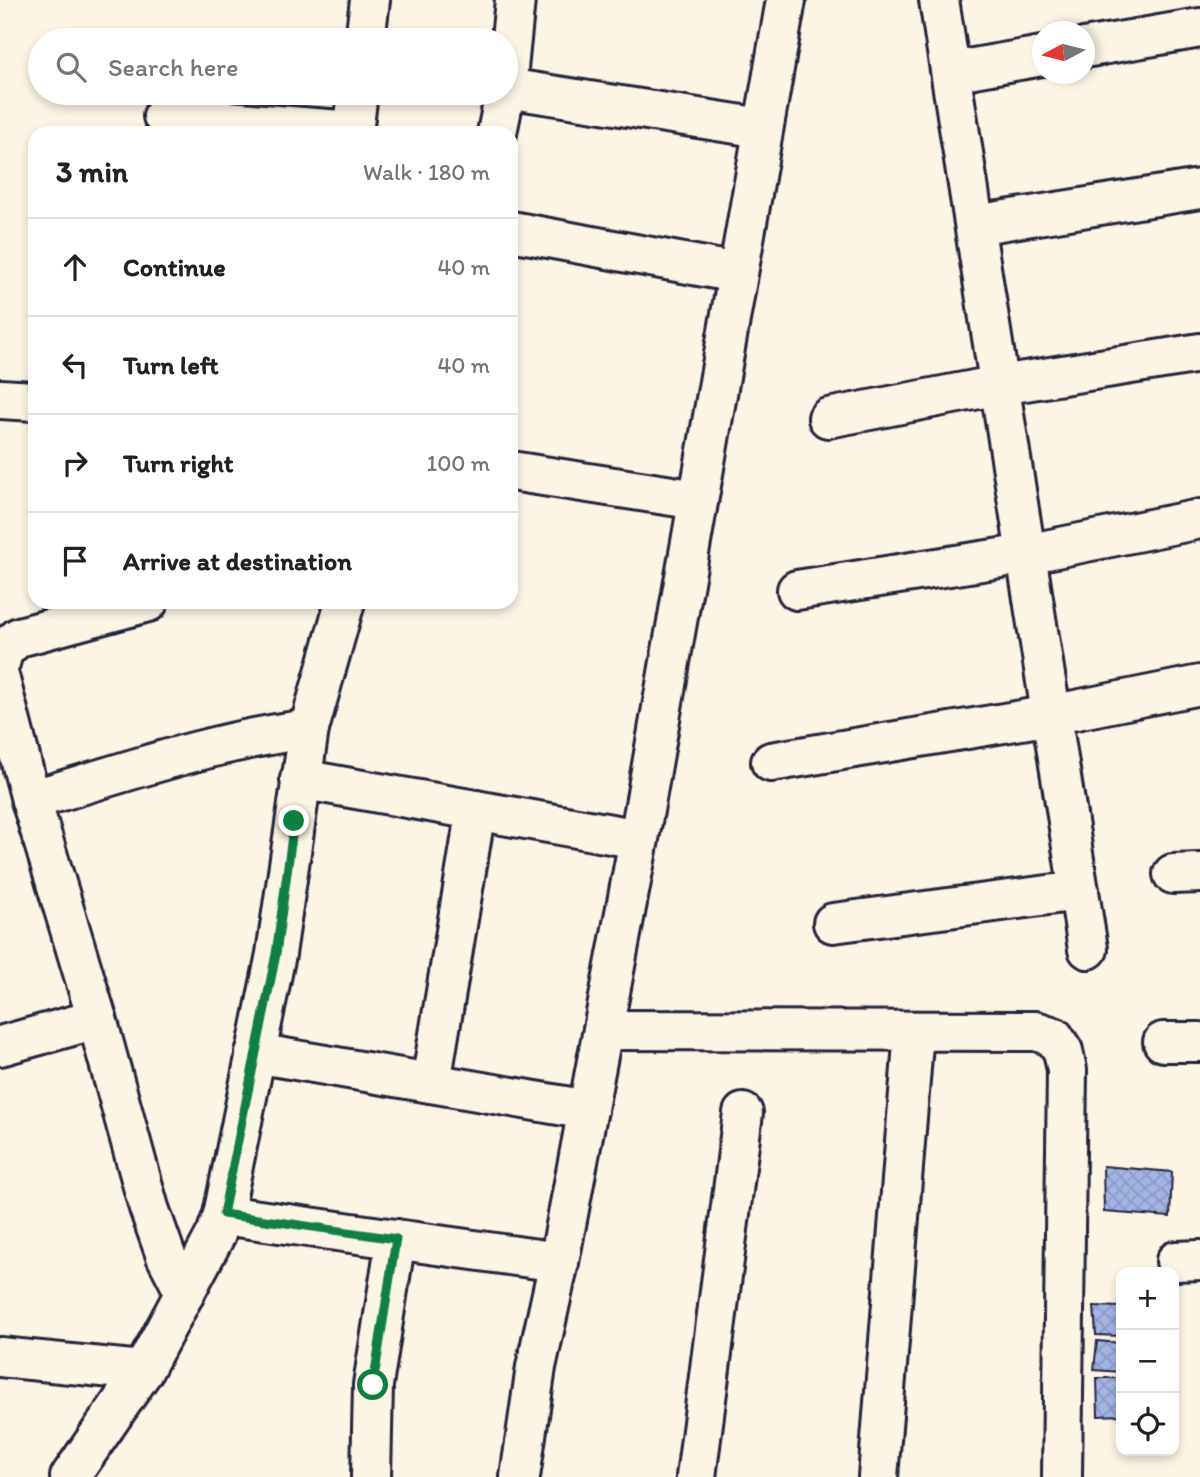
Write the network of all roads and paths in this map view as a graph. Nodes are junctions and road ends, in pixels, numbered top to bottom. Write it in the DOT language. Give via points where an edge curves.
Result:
graph roads {
  1 [pos="370,0"];
  2 [pos="514,0"];
  3 [pos="786,0"];
  4 [pos="939,0"];
  5 [pos="366,28"];
  6 [pos="511,28"];
  7 [pos="1200,29"];
  8 [pos="1095,46"];
  9 [pos="1032,58"];
  10 [pos="951,72"];
  11 [pos="518,91"];
  12 [pos="356,105"];
  13 [pos="503,105"];
  14 [pos="163,116"];
  15 [pos="282,126"];
  16 [pos="354,126"];
  17 [pos="499,126"];
  18 [pos="762,128"];
  19 [pos="1200,189"];
  20 [pos="975,225"];
  21 [pos="518,232"];
  22 [pos="737,273"];
  23 [pos="1200,353"];
  24 [pos="1000,385"];
  25 [pos="0,399"];
  26 [pos="28,401"];
  27 [pos="828,418"];
  28 [pos="518,472"];
  29 [pos="698,500"];
  30 [pos="1200,519"];
  31 [pos="1026,554"];
  32 [pos="797,590"];
  33 [pos="122,609"];
  34 [pos="343,609"];
  35 [pos="0,663"];
  36 [pos="0,680"];
  37 [pos="1200,685"];
  38 [pos="1051,715"];
  39 [pos="309,729"];
  40 [pos="771,762"];
  41 [pos="300,779"];
  42 [pos="31,800"];
  43 [pos="476,810"];
  44 [pos="639,839"];
  45 [pos="1079,891"];
  46 [pos="833,923"];
  47 [pos="1088,949"];
  48 [pos="97,1019"];
  49 [pos="603,1030"];
  50 [pos="914,1031"];
  51 [pos="0,1046"];
  52 [pos="256,1053"];
  53 [pos="431,1083"];
  54 [pos="588,1110"];
  55 [pos="743,1113"];
  56 [pos="223,1214"];
  57 [pos="396,1239"];
  58 [pos="559,1262"];
  59 [pos="185,1293"];
  60 [pos="0,1357"];
  61 [pos="143,1371"];
  62 [pos="70,1477"];
  63 [pos="371,1477"];
  64 [pos="520,1477"];
  65 [pos="695,1477"];
  66 [pos="878,1477"];
  67 [pos="1062,1477"];
  1 -- 5 [label="street"];
  2 -- 6 [label="street"];
  3 -- 18 [label="street"];
  4 -- 10 [label="street"];
  7 -- 8 [label="street"];
  9 -- 10 [label="street"];
  10 -- 20 [label="street"];
  11 -- 18 [label="street"];
  12 -- 16 [label="street"];
  13 -- 17 [label="street"];
  14 -- 15 [label="street"];
  18 -- 22 [label="street"];
  19 -- 20 [label="street"];
  20 -- 24 [label="street"];
  21 -- 22 [label="street"];
  22 -- 29 [label="street"];
  23 -- 24 [label="street"];
  24 -- 27 [label="street"];
  24 -- 31 [label="street"];
  25 -- 26 [label="street"];
  28 -- 29 [label="street"];
  29 -- 44 [label="street"];
  30 -- 31 [label="street"];
  31 -- 32 [label="street"];
  31 -- 38 [label="street"];
  33 -- 35 [label="street" via="19,637 4,649"];
  34 -- 39 [label="street"];
  36 -- 42 [label="street"];
  37 -- 38 [label="street"];
  38 -- 40 [label="street"];
  38 -- 45 [label="street"];
  39 -- 41 [label="street"];
  39 -- 42 [label="street" via="218,744"];
  41 -- 43 [label="street"];
  41 -- 52 [label="street" via="276,954"];
  42 -- 48 [label="street"];
  43 -- 44 [label="street"];
  43 -- 53 [label="street"];
  44 -- 49 [label="street"];
  45 -- 46 [label="street"];
  45 -- 47 [label="street"];
  48 -- 51 [label="street"];
  48 -- 59 [label="street" via="149,1208"];
  49 -- 50 [label="street"];
  49 -- 54 [label="street"];
  50 -- 66 [label="street"];
  50 -- 67 [label="street" via="1036,1031 1054,1037 1063,1051 1067,1070"];
  52 -- 53 [label="street"];
  52 -- 56 [label="street"];
  53 -- 54 [label="street"];
  54 -- 58 [label="street"];
  55 -- 65 [label="street"];
  56 -- 57 [label="street"];
  56 -- 59 [label="street"];
  57 -- 58 [label="street"];
  57 -- 63 [label="street" via="373,1385"];
  58 -- 64 [label="street" via="536,1367"];
  59 -- 61 [label="street"];
  60 -- 61 [label="street"];
  61 -- 62 [label="street"];
}
